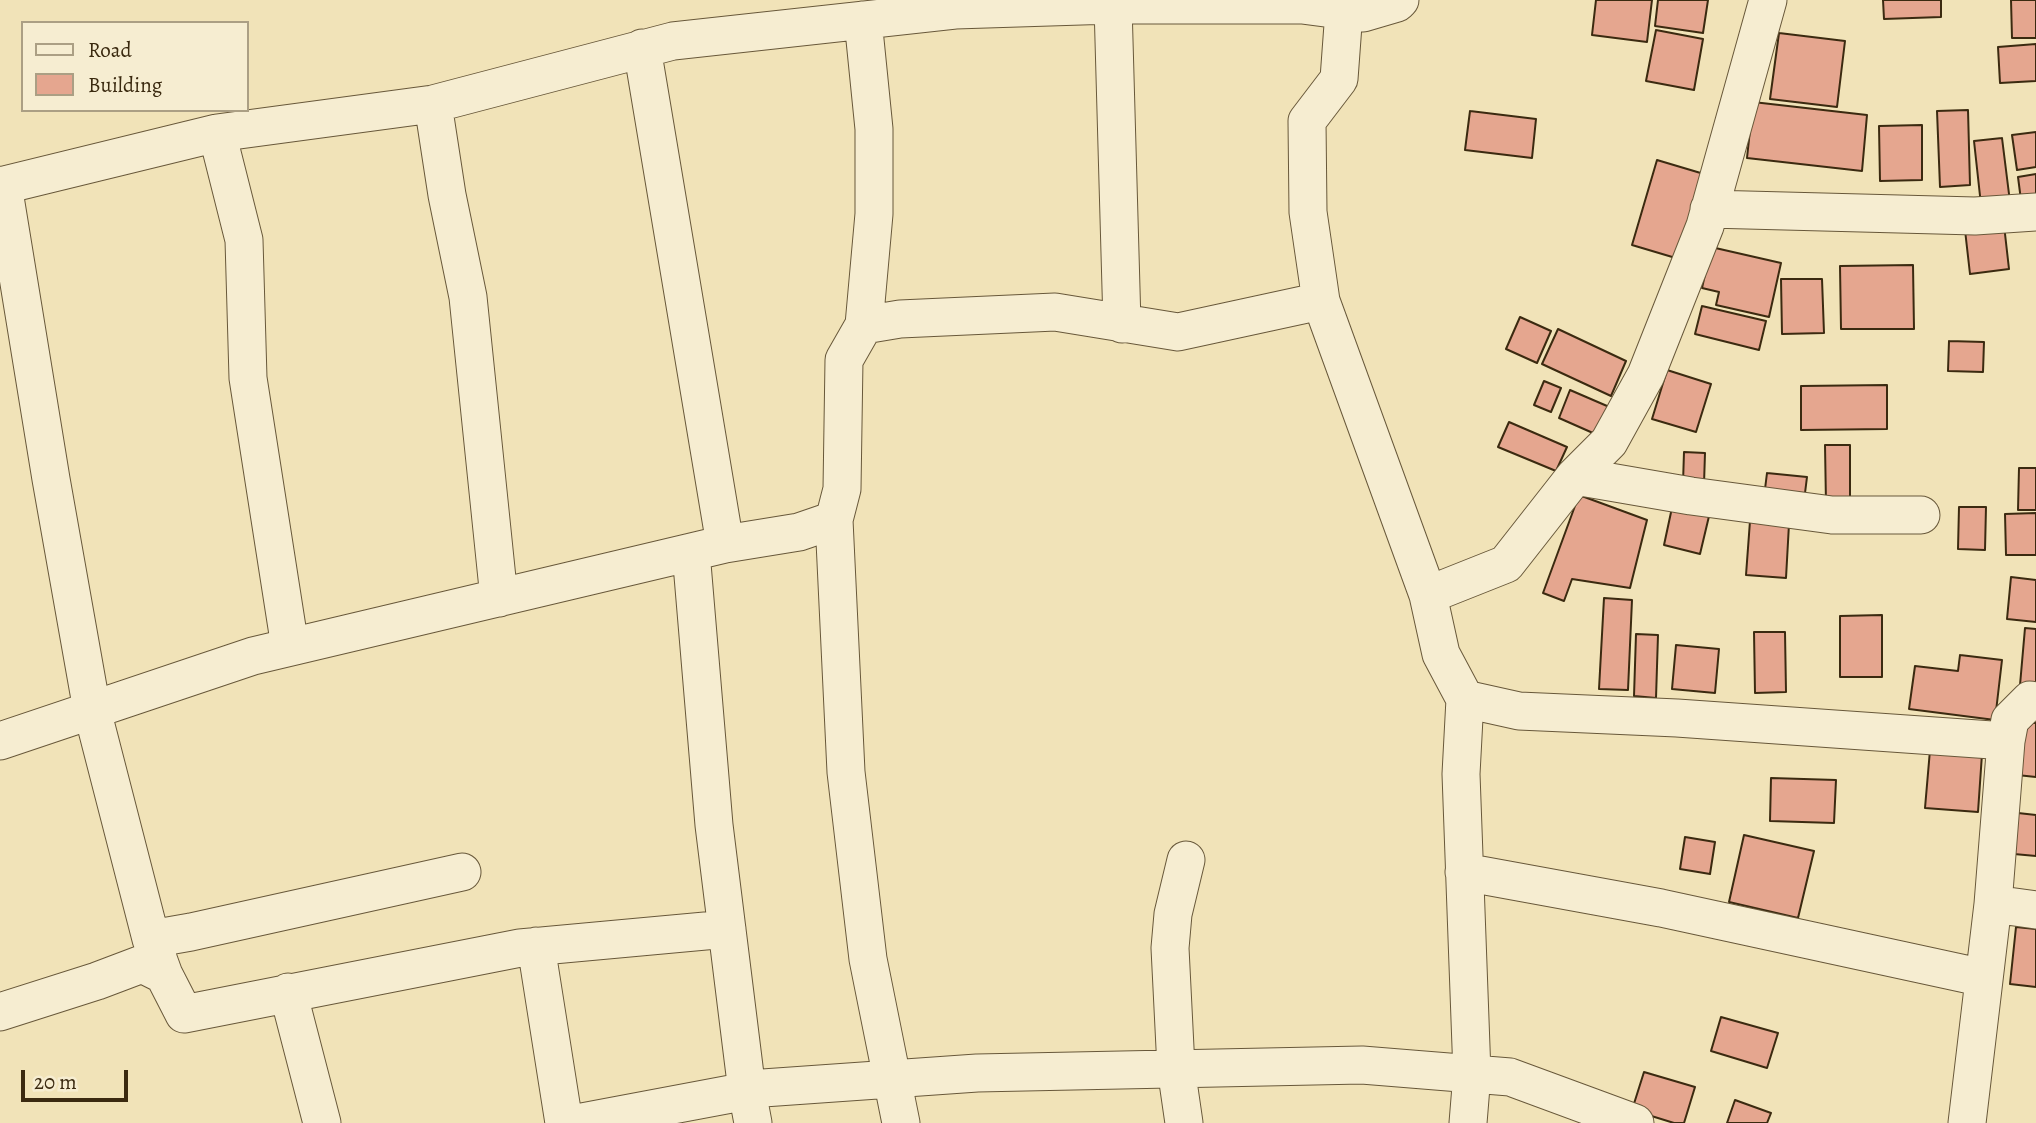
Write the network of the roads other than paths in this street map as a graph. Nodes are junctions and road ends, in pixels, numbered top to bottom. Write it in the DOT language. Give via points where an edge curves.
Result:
graph roads {
  1 [pos="1400,0"];
  2 [pos="1768,0"];
  3 [pos="1113,5"];
  4 [pos="1344,11"];
  5 [pos="863,20"];
  6 [pos="642,48"];
  7 [pos="433,104"];
  8 [pos="217,133"];
  9 [pos="2,186"];
  10 [pos="1709,209"];
  11 [pos="2036,212"];
  12 [pos="1321,301"];
  13 [pos="1122,324"];
  14 [pos="864,325"];
  15 [pos="1575,476"];
  16 [pos="1920,514"];
  17 [pos="834,520"];
  18 [pos="708,548"];
  19 [pos="1428,595"];
  20 [pos="499,598"];
  21 [pos="290,648"];
  22 [pos="1465,699"];
  23 [pos="2036,701"];
  24 [pos="92,710"];
  25 [pos="0,741"];
  26 [pos="2006,741"];
  27 [pos="1186,860"];
  28 [pos="462,872"];
  29 [pos="1464,872"];
  30 [pos="1993,904"];
  31 [pos="2036,910"];
  32 [pos="727,929"];
  33 [pos="151,939"];
  34 [pos="536,946"];
  35 [pos="164,975"];
  36 [pos="1984,978"];
  37 [pos="288,992"];
  38 [pos="0,1012"];
  39 [pos="1177,1068"];
  40 [pos="1472,1073"];
  41 [pos="892,1079"];
  42 [pos="750,1107"];
  43 [pos="322,1123"];
  44 [pos="564,1123"];
  45 [pos="577,1123"];
  46 [pos="901,1123"];
  47 [pos="1184,1123"];
  48 [pos="1468,1123"];
  49 [pos="1635,1123"];
  50 [pos="1966,1123"];
  1 -- 4 [label="street" via="1363,13"];
  2 -- 10 [label="street"];
  3 -- 4 [label="street" via="1302,5"];
  3 -- 5 [label="street" via="955,10"];
  3 -- 13 [label="street"];
  4 -- 12 [label="street" via="1339,79 1307,121 1308,212"];
  5 -- 6 [label="street"];
  5 -- 14 [label="street" via="874,129 874,214"];
  6 -- 7 [label="street"];
  6 -- 18 [label="street"];
  7 -- 8 [label="street"];
  7 -- 20 [label="street" via="468,297"];
  8 -- 9 [label="street"];
  8 -- 21 [label="street" via="244,240 248,378"];
  9 -- 24 [label="street"];
  10 -- 11 [label="street" via="1975,216"];
  10 -- 15 [label="street" via="1646,375 1609,442"];
  12 -- 13 [label="street" via="1178,332"];
  12 -- 19 [label="street"];
  13 -- 14 [label="street" via="1055,312 900,319"];
  14 -- 17 [label="street" via="844,360 842,489"];
  15 -- 16 [label="street" via="1832,515"];
  15 -- 19 [label="street" via="1506,564"];
  17 -- 18 [label="street" via="799,533"];
  17 -- 41 [label="street" via="846,772 868,959"];
  18 -- 20 [label="street"];
  18 -- 32 [label="street" via="714,825"];
  19 -- 22 [label="street" via="1441,654"];
  20 -- 21 [label="street"];
  21 -- 24 [label="street"];
  22 -- 26 [label="street" via="1518,711"];
  22 -- 29 [label="street" via="1461,775"];
  23 -- 26 [label="street" via="2030,700 2010,720"];
  24 -- 25 [label="street"];
  24 -- 33 [label="street"];
  26 -- 30 [label="street"];
  27 -- 39 [label="street" via="1170,948"];
  28 -- 33 [label="street"];
  29 -- 36 [label="street" via="1661,908"];
  29 -- 40 [label="street"];
  30 -- 31 [label="street"];
  30 -- 36 [label="street"];
  32 -- 34 [label="street"];
  32 -- 42 [label="street"];
  33 -- 35 [label="street"];
  34 -- 37 [label="street"];
  34 -- 44 [label="street"];
  35 -- 37 [label="street" via="184,1014"];
  35 -- 38 [label="street" via="142,964"];
  36 -- 50 [label="street"];
  37 -- 43 [label="street"];
  39 -- 40 [label="street" via="1362,1065"];
  39 -- 41 [label="street"];
  39 -- 47 [label="street"];
  40 -- 48 [label="street"];
  40 -- 49 [label="street" via="1510,1077"];
  41 -- 42 [label="street" via="763,1088"];
  41 -- 46 [label="street"];
  42 -- 45 [label="street"];
}
